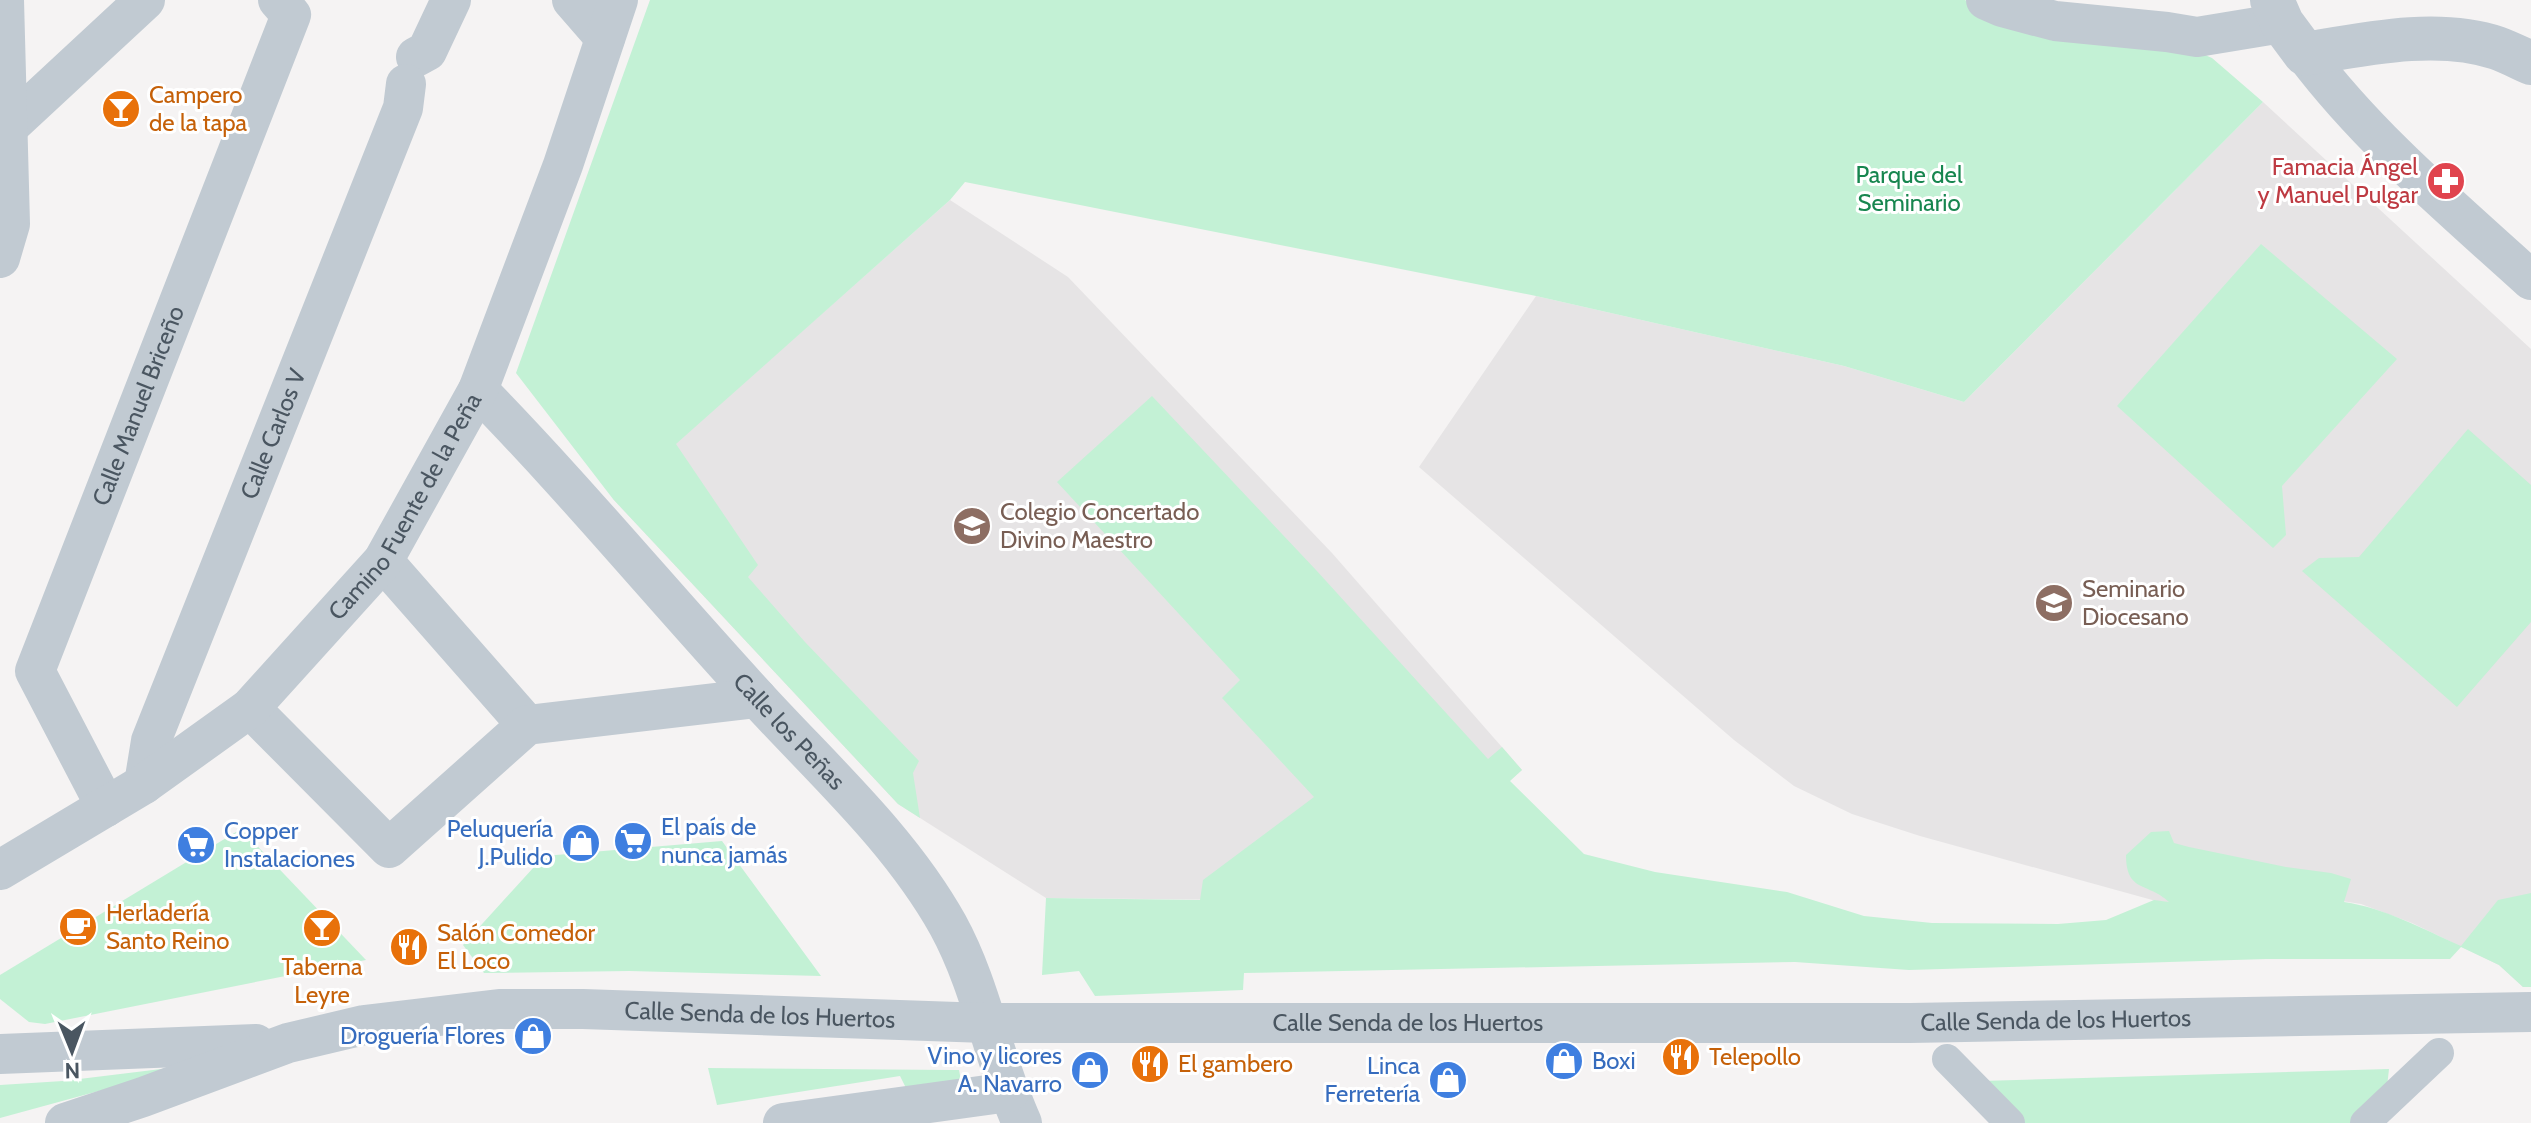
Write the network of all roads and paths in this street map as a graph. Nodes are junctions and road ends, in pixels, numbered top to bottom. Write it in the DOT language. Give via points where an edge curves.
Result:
graph roads {
  1 [pos="4,0"];
  2 [pos="145,0"];
  3 [pos="278,0"];
  4 [pos="451,0"];
  5 [pos="572,0"];
  6 [pos="618,0"];
  7 [pos="1999,2"];
  8 [pos="2286,26"];
  9 [pos="605,38"];
  10 [pos="2531,63"];
  11 [pos="7,128"];
  12 [pos="0,258"];
  13 [pos="2531,280"];
  14 [pos="478,390"];
  15 [pos="383,561"];
  16 [pos="757,698"];
  17 [pos="250,708"];
  18 [pos="527,725"];
  19 [pos="144,784"];
  20 [pos="106,807"];
  21 [pos="0,870"];
  22 [pos="2531,1012"];
  23 [pos="986,1023"];
  24 [pos="288,1043"];
  25 [pos="2439,1053"];
  26 [pos="0,1054"];
  27 [pos="1947,1059"];
  28 [pos="1015,1107"];
  29 [pos="65,1123"];
  30 [pos="783,1123"];
  31 [pos="2010,1123"];
  32 [pos="2365,1123"];
  1 -- 11 [label="street"];
  2 -- 11 [label="street"];
  3 -- 20 [label="street, Calle Manuel Briceño" via="291,15 35,671"];
  4 -- 19 [label="street, Calle Carlos V" via="427,51 411,70 403,108 151,741"];
  5 -- 9 [label="street"];
  6 -- 9 [label="street, Camino Fuente de la Peña"];
  7 -- 8 [label="street" via="2055,21 2197,37"];
  8 -- 10 [label="street" via="2371,43 2461,41 2494,47"];
  8 -- 13 [label="street" via="2335,95"];
  9 -- 14 [label="street, Camino Fuente de la Peña"];
  11 -- 12 [label="street" via="10,224"];
  14 -- 15 [label="street, Camino Fuente de la Peña"];
  14 -- 16 [label="street, Calle los Peñas"];
  15 -- 17 [label="street, Camino Fuente de la Peña"];
  15 -- 18 [label="street"];
  16 -- 18 [label="street"];
  16 -- 23 [label="street, Calle los Peñas" via="903,856 948,925"];
  17 -- 18 [label="street" via="389,848"];
  17 -- 19 [label="street, Camino Fuente de la Peña"];
  19 -- 20 [label="street, Camino Fuente de la Peña"];
  20 -- 21 [label="street, Camino Fuente de la Peña"];
  22 -- 23 [label="street, Calle Senda de los Huertos" via="1910,1023"];
  23 -- 24 [label="street, Calle Senda de los Huertos" via="499,1009 364,1025"];
  23 -- 28 [label="street, Calle los Peñas"];
  24 -- 26 [label="street, Calle Senda de los Huertos"];
  24 -- 29 [label="street, Calle Senda de los Huertos"];
  25 -- 32 [label="street"];
  27 -- 31 [label="street"];
  28 -- 30 [label="street"];
}
